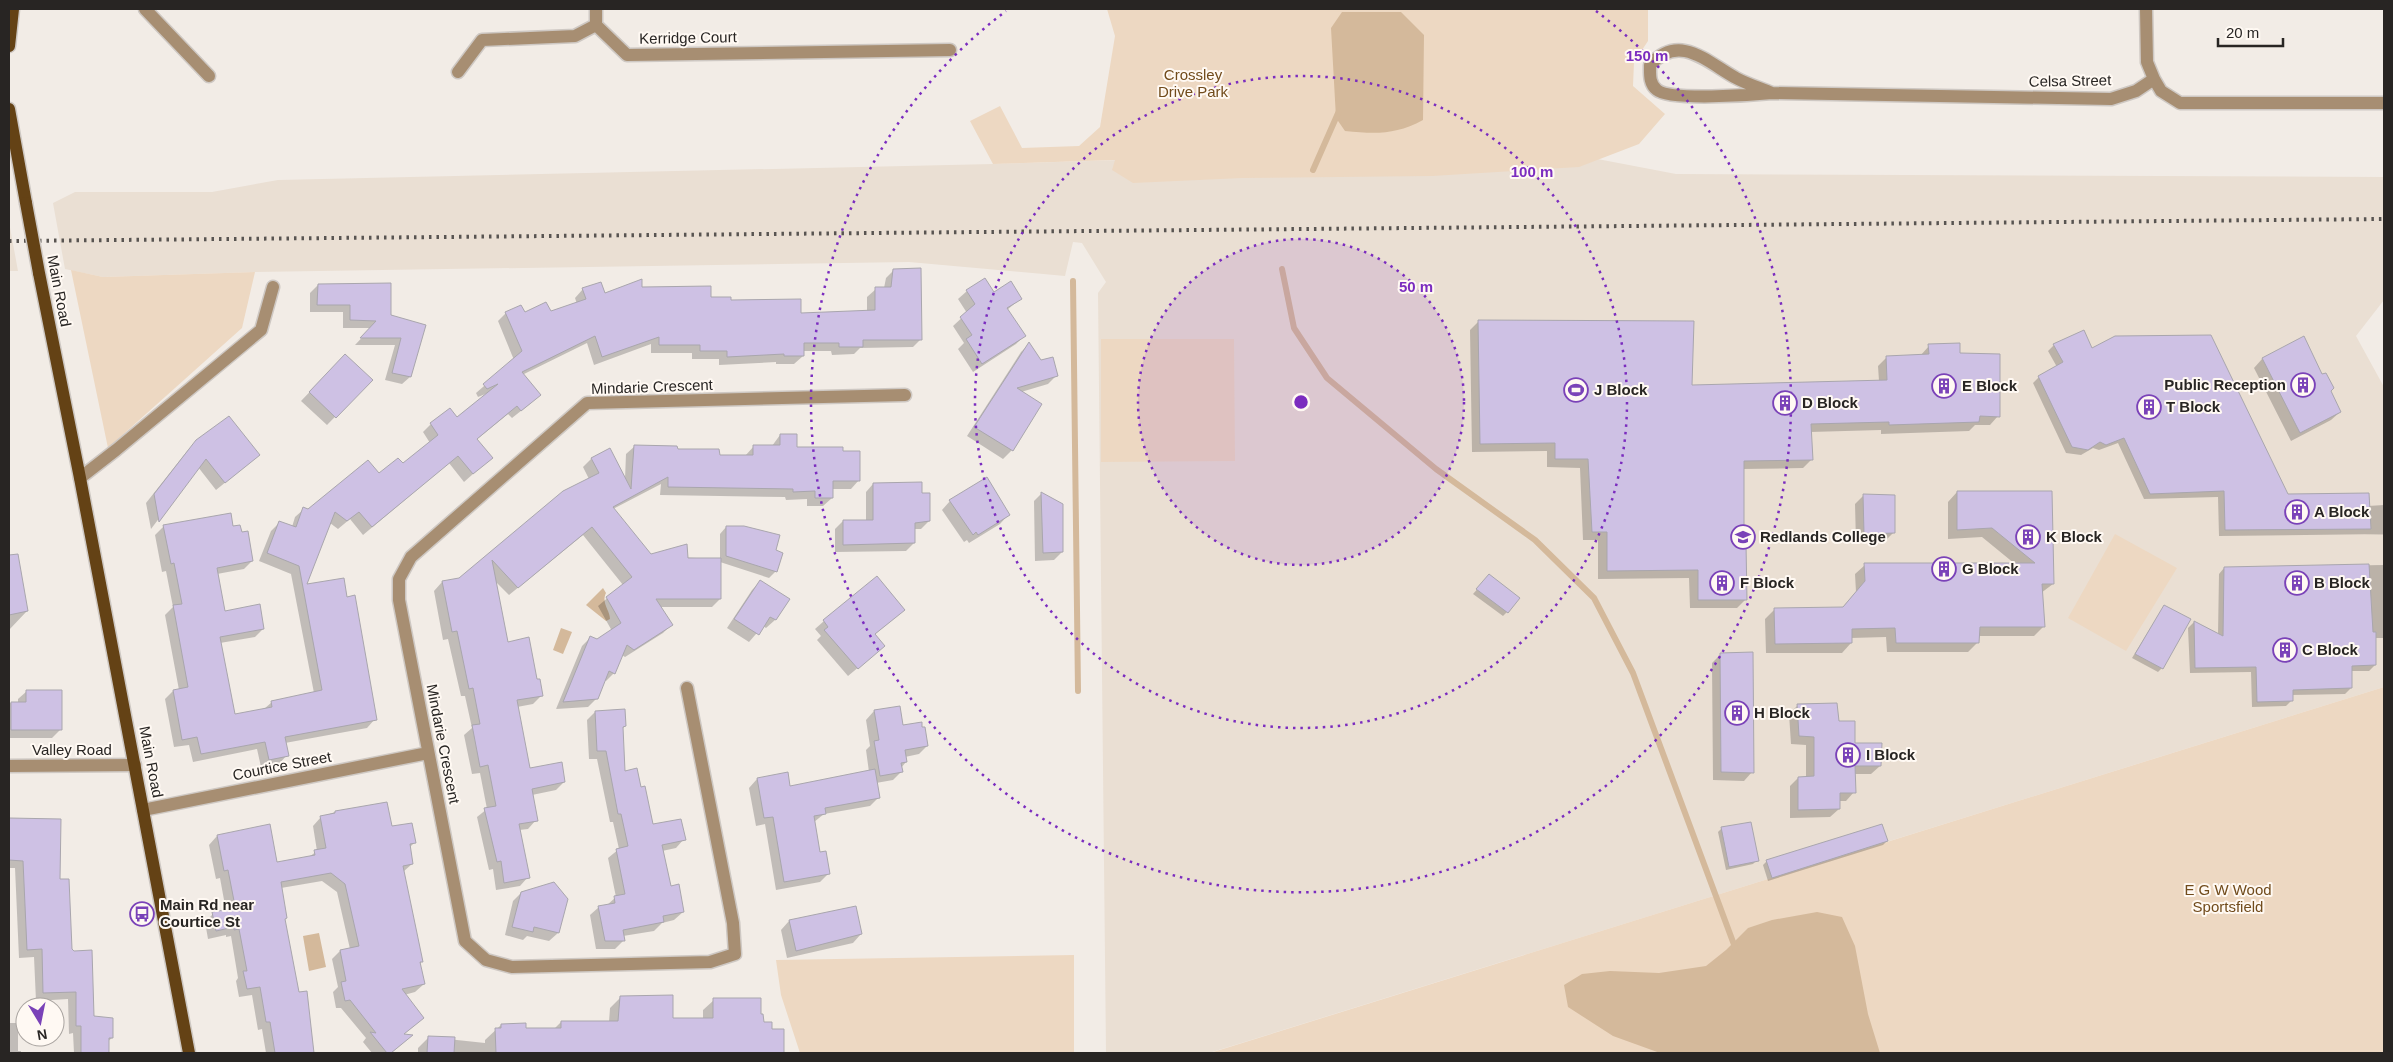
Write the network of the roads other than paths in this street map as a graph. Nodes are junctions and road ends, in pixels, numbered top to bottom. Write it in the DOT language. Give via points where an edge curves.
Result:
graph roads {
  1 [pos="13,9"];
  2 [pos="145,9"];
  3 [pos="596,9"];
  4 [pos="2146,9"];
  5 [pos="596,26"];
  6 [pos="9,46"];
  7 [pos="950,50"];
  8 [pos="458,72"];
  9 [pos="209,76"];
  10 [pos="2154,79"];
  11 [pos="1772,93"];
  12 [pos="2384,103"];
  13 [pos="9,109"];
  14 [pos="273,287"];
  15 [pos="905,395"];
  16 [pos="80,478"];
  17 [pos="687,688"];
  18 [pos="428,753"];
  19 [pos="135,765"];
  20 [pos="9,766"];
  21 [pos="143,810"];
  22 [pos="189,1053"];
  1 -- 6 [label="main road"];
  2 -- 9 [label="street"];
  3 -- 5 [label="street"];
  4 -- 10 [label="street" via="2147,62"];
  5 -- 7 [label="street, Kerridge Court" via="627,55"];
  5 -- 8 [label="street" via="575,36 482,40"];
  10 -- 11 [label="street, Celsa Street" via="2136,91 2111,99"];
  10 -- 12 [label="street" via="2161,91 2180,103"];
  11 -- 11 [label="street, Celsa Street" via="1734,96 1668,94 1658,91 1652,84 1650,65 1666,52 1695,52 1736,78"];
  13 -- 16 [label="main road, Main Road, bridge"];
  14 -- 16 [label="street" via="260,330"];
  15 -- 18 [label="street, Mindarie Crescent" via="587,403 411,557 399,579 399,600"];
  16 -- 19 [label="main road, Main Road"];
  17 -- 18 [label="street, Mindarie Crescent" via="733,923 735,954 710,962 512,967 486,960 465,941"];
  18 -- 21 [label="street, Courtice Street"];
  19 -- 20 [label="street, Valley Road"];
  19 -- 21 [label="main road, Main Road"];
  21 -- 22 [label="main road, Main Road"];
}
